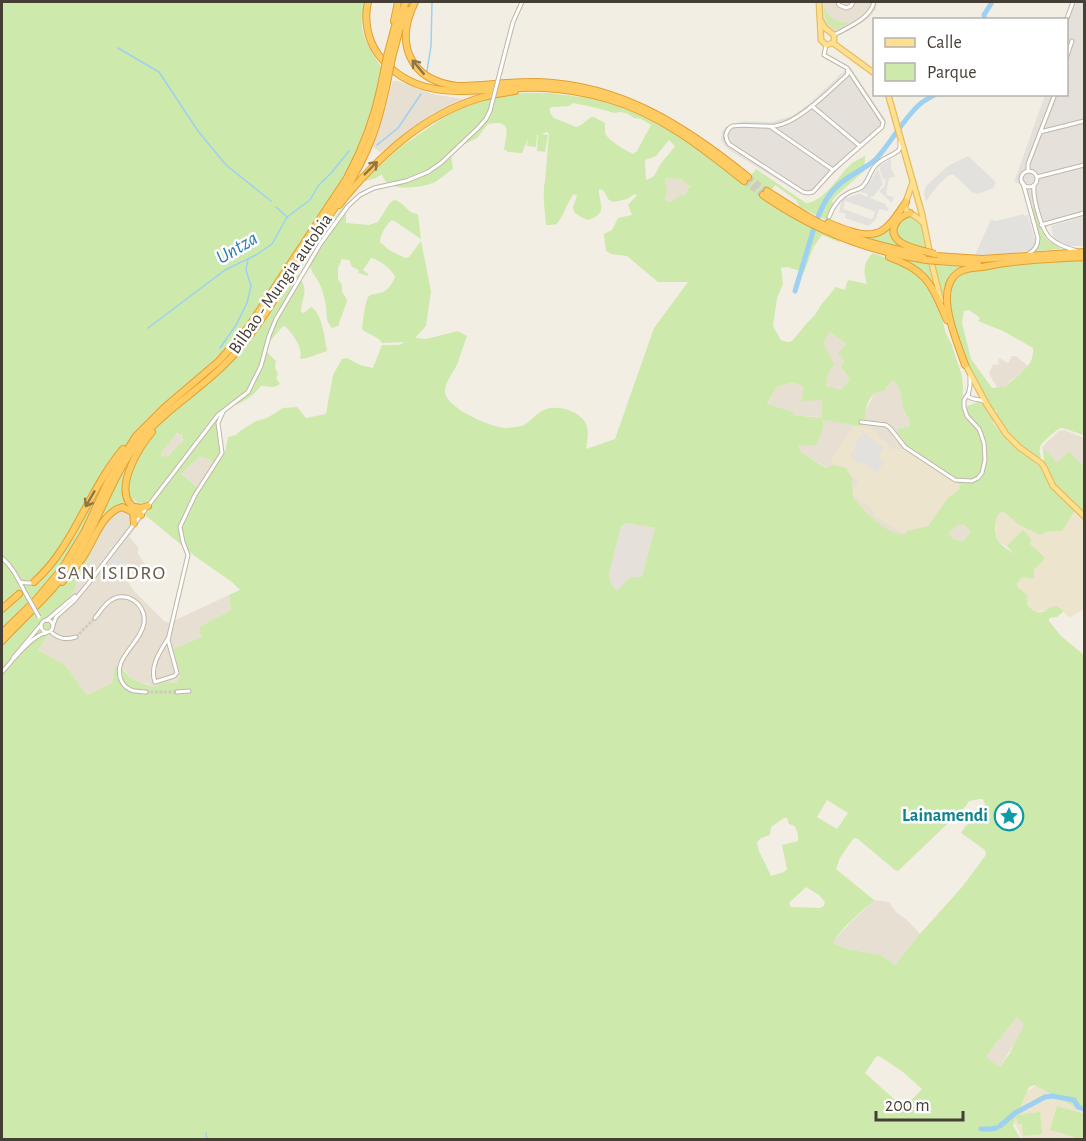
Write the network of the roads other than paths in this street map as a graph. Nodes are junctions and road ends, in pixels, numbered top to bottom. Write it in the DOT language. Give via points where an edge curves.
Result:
graph roads {
  1 [pos="369,2"];
  2 [pos="398,2"];
  3 [pos="406,2"];
  4 [pos="413,2"];
  5 [pos="522,2"];
  6 [pos="819,2"];
  7 [pos="838,2"];
  8 [pos="853,2"];
  9 [pos="874,2"];
  10 [pos="1072,2"];
  11 [pos="820,18"];
  12 [pos="1067,18"];
  13 [pos="832,34"];
  14 [pos="821,37"];
  15 [pos="1072,41"];
  16 [pos="833,43"];
  17 [pos="390,44"];
  18 [pos="826,45"];
  19 [pos="1068,53"];
  20 [pos="390,57"];
  21 [pos="848,68"];
  22 [pos="873,72"];
  23 [pos="383,87"];
  24 [pos="502,88"];
  25 [pos="588,94"];
  26 [pos="616,96"];
  27 [pos="889,96"];
  28 [pos="1053,96"];
  29 [pos="812,106"];
  30 [pos="1084,121"];
  31 [pos="769,125"];
  32 [pos="899,132"];
  33 [pos="1040,132"];
  34 [pos="860,146"];
  35 [pos="895,153"];
  36 [pos="908,165"];
  37 [pos="1084,165"];
  38 [pos="833,170"];
  39 [pos="1028,171"];
  40 [pos="1037,177"];
  41 [pos="913,182"];
  42 [pos="1023,183"];
  43 [pos="1034,185"];
  44 [pos="906,201"];
  45 [pos="919,203"];
  46 [pos="794,209"];
  47 [pos="912,213"];
  48 [pos="1084,213"];
  49 [pos="829,217"];
  50 [pos="924,225"];
  51 [pos="1041,225"];
  52 [pos="320,229"];
  53 [pos="836,236"];
  54 [pos="1083,253"];
  55 [pos="925,255"];
  56 [pos="936,257"];
  57 [pos="1020,257"];
  58 [pos="994,261"];
  59 [pos="947,320"];
  60 [pos="965,365"];
  61 [pos="969,373"];
  62 [pos="978,390"];
  63 [pos="193,391"];
  64 [pos="968,393"];
  65 [pos="972,398"];
  66 [pos="985,402"];
  67 [pos="965,409"];
  68 [pos="223,410"];
  69 [pos="861,422"];
  70 [pos="136,436"];
  71 [pos="148,506"];
  72 [pos="134,510"];
  73 [pos="141,515"];
  74 [pos="1084,516"];
  75 [pos="134,523"];
  76 [pos="2,558"];
  77 [pos="20,582"];
  78 [pos="34,582"];
  79 [pos="82,591"];
  80 [pos="23,593"];
  81 [pos="48,594"];
  82 [pos="2,609"];
  83 [pos="39,617"];
  84 [pos="95,618"];
  85 [pos="46,620"];
  86 [pos="40,626"];
  87 [pos="53,626"];
  88 [pos="2,633"];
  89 [pos="46,633"];
  90 [pos="52,633"];
  91 [pos="76,637"];
  92 [pos="169,637"];
  93 [pos="2,641"];
  94 [pos="9,664"];
  95 [pos="2,672"];
  96 [pos="189,691"];
  97 [pos="146,692"];
  98 [pos="177,692"];
  1 -- 24 [label="highway" via="368,34 375,50 406,78 445,91"];
  2 -- 17 [label="highway"];
  3 -- 17 [label="highway, Bilbao - Mungia autobia"];
  4 -- 20 [label="highway, Bilbao - Mungia autobia"];
  26 -- 4 [label="highway, one-way" via="551,83 456,86 430,79 415,65 407,47 405,33"];
  5 -- 68 [label="street, bridge" via="486,119 428,172 374,188 348,206 276,319 252,386"];
  6 -- 11 [label="main road"];
  7 -- 8 [label="street" via="846,8"];
  9 -- 13 [label="street" via="870,13"];
  10 -- 12 [label="street"];
  11 -- 13 [label="main road"];
  11 -- 14 [label="main road"];
  13 -- 14 [label="main road" via="825,32"];
  13 -- 16 [label="main road"];
  14 -- 18 [label="main road"];
  15 -- 19 [label="street"];
  16 -- 18 [label="main road"];
  16 -- 22 [label="main road"];
  17 -- 20 [label="highway, Bilbao - Mungia autobia"];
  18 -- 21 [label="street" via="826,58"];
  20 -- 23 [label="highway, Bilbao - Mungia autobia, bridge"];
  21 -- 29 [label="street" via="847,75"];
  21 -- 34 [label="street" via="883,122"];
  23 -- 52 [label="highway, Bilbao - Mungia autobia" via="377,125 367,150"];
  23 -- 70 [label="highway, Bilbao - Mungia autobia" via="373,121 347,178 248,328 219,361"];
  24 -- 25 [label="highway" via="544,87"];
  24 -- 26 [label="highway" via="551,85"];
  25 -- 26 [label="highway" via="621,103 665,123 746,179 684,129"];
  52 -- 25 [label="highway, one-way" via="389,151 453,108 516,91"];
  27 -- 32 [label="main road"];
  28 -- 33 [label="street"];
  29 -- 31 [label="street" via="791,120"];
  29 -- 34 [label="street"];
  30 -- 33 [label="street"];
  31 -- 38 [label="street"];
  31 -- 38 [label="street" via="732,126 726,141 806,193 813,192"];
  32 -- 35 [label="street" via="900,148"];
  32 -- 36 [label="main road"];
  33 -- 39 [label="street"];
  34 -- 38 [label="street"];
  35 -- 36 [label="street" via="902,155"];
  35 -- 49 [label="street" via="880,160 866,183 839,200"];
  36 -- 41 [label="main road"];
  37 -- 40 [label="street"];
  39 -- 40 [label="street"];
  39 -- 42 [label="street" via="1022,176"];
  40 -- 43 [label="street"];
  41 -- 44 [label="main road"];
  41 -- 45 [label="main road"];
  42 -- 43 [label="street"];
  42 -- 57 [label="street" via="1038,242 1034,250"];
  43 -- 51 [label="street"];
  44 -- 45 [label="main road" via="913,198"];
  44 -- 46 [label="highway" via="887,228 869,235"];
  44 -- 47 [label="main road" via="904,208"];
  45 -- 47 [label="main road" via="918,210"];
  45 -- 50 [label="main road"];
  46 -- 53 [label="highway" via="765,193 796,216"];
  46 -- 55 [label="highway" via="843,234"];
  47 -- 50 [label="main road"];
  47 -- 55 [label="highway" via="896,222 896,236 902,244"];
  48 -- 51 [label="street"];
  50 -- 59 [label="main road"];
  51 -- 54 [label="street" via="1053,242"];
  52 -- 63 [label="highway, Bilbao - Mungia autobia" via="247,339"];
  53 -- 55 [label="highway" via="893,254"];
  53 -- 59 [label="highway" via="918,271 932,288"];
  54 -- 57 [label="highway"];
  54 -- 58 [label="highway"];
  55 -- 56 [label="highway, bridge"];
  56 -- 58 [label="highway"];
  56 -- 58 [label="highway"];
  57 -- 58 [label="highway"];
  58 -- 60 [label="highway" via="961,271 952,278 947,291 947,306"];
  59 -- 60 [label="main road"];
  60 -- 61 [label="main road"];
  61 -- 62 [label="main road"];
  61 -- 64 [label="street"];
  62 -- 64 [label="street"];
  62 -- 65 [label="street"];
  62 -- 66 [label="main road"];
  63 -- 72 [label="highway" via="155,429 135,457 126,489"];
  63 -- 81 [label="highway, Bilbao - Mungia autobia" via="139,441 119,470 77,556"];
  64 -- 65 [label="street"];
  64 -- 67 [label="street" via="963,403"];
  65 -- 66 [label="street"];
  65 -- 67 [label="street"];
  66 -- 74 [label="main road" via="1013,442 1041,463 1053,486"];
  67 -- 69 [label="street" via="984,443 983,469 972,481 956,480 905,447 886,425"];
  68 -- 71 [label="street"];
  68 -- 92 [label="street" via="218,423 222,453 180,527 188,555"];
  70 -- 78 [label="highway, one-way" via="107,471 62,549"];
  70 -- 88 [label="highway, Bilbao - Mungia autobia" via="62,569"];
  71 -- 72 [label="highway"];
  71 -- 73 [label="street"];
  72 -- 73 [label="highway"];
  72 -- 75 [label="highway"];
  72 -- 81 [label="highway" via="122,507 108,515 82,560"];
  73 -- 75 [label="street"];
  75 -- 79 [label="street"];
  76 -- 77 [label="street"];
  77 -- 78 [label="street"];
  77 -- 80 [label="street"];
  78 -- 80 [label="street"];
  79 -- 85 [label="street"];
  79 -- 87 [label="street"];
  80 -- 82 [label="highway"];
  80 -- 83 [label="street, bridge"];
  81 -- 93 [label="highway, Bilbao - Mungia autobia"];
  83 -- 85 [label="street"];
  83 -- 86 [label="street"];
  84 -- 97 [label="street" via="113,599 127,597 140,604 144,627 119,671 128,689"];
  85 -- 86 [label="street"];
  85 -- 87 [label="street"];
  86 -- 89 [label="street"];
  86 -- 94 [label="street"];
  87 -- 89 [label="street"];
  89 -- 94 [label="street" via="36,636"];
  90 -- 91 [label="street" via="62,639"];
  92 -- 92 [label="street" via="154,663 155,682 177,673"];
  94 -- 95 [label="street"];
  96 -- 98 [label="street"];
}
